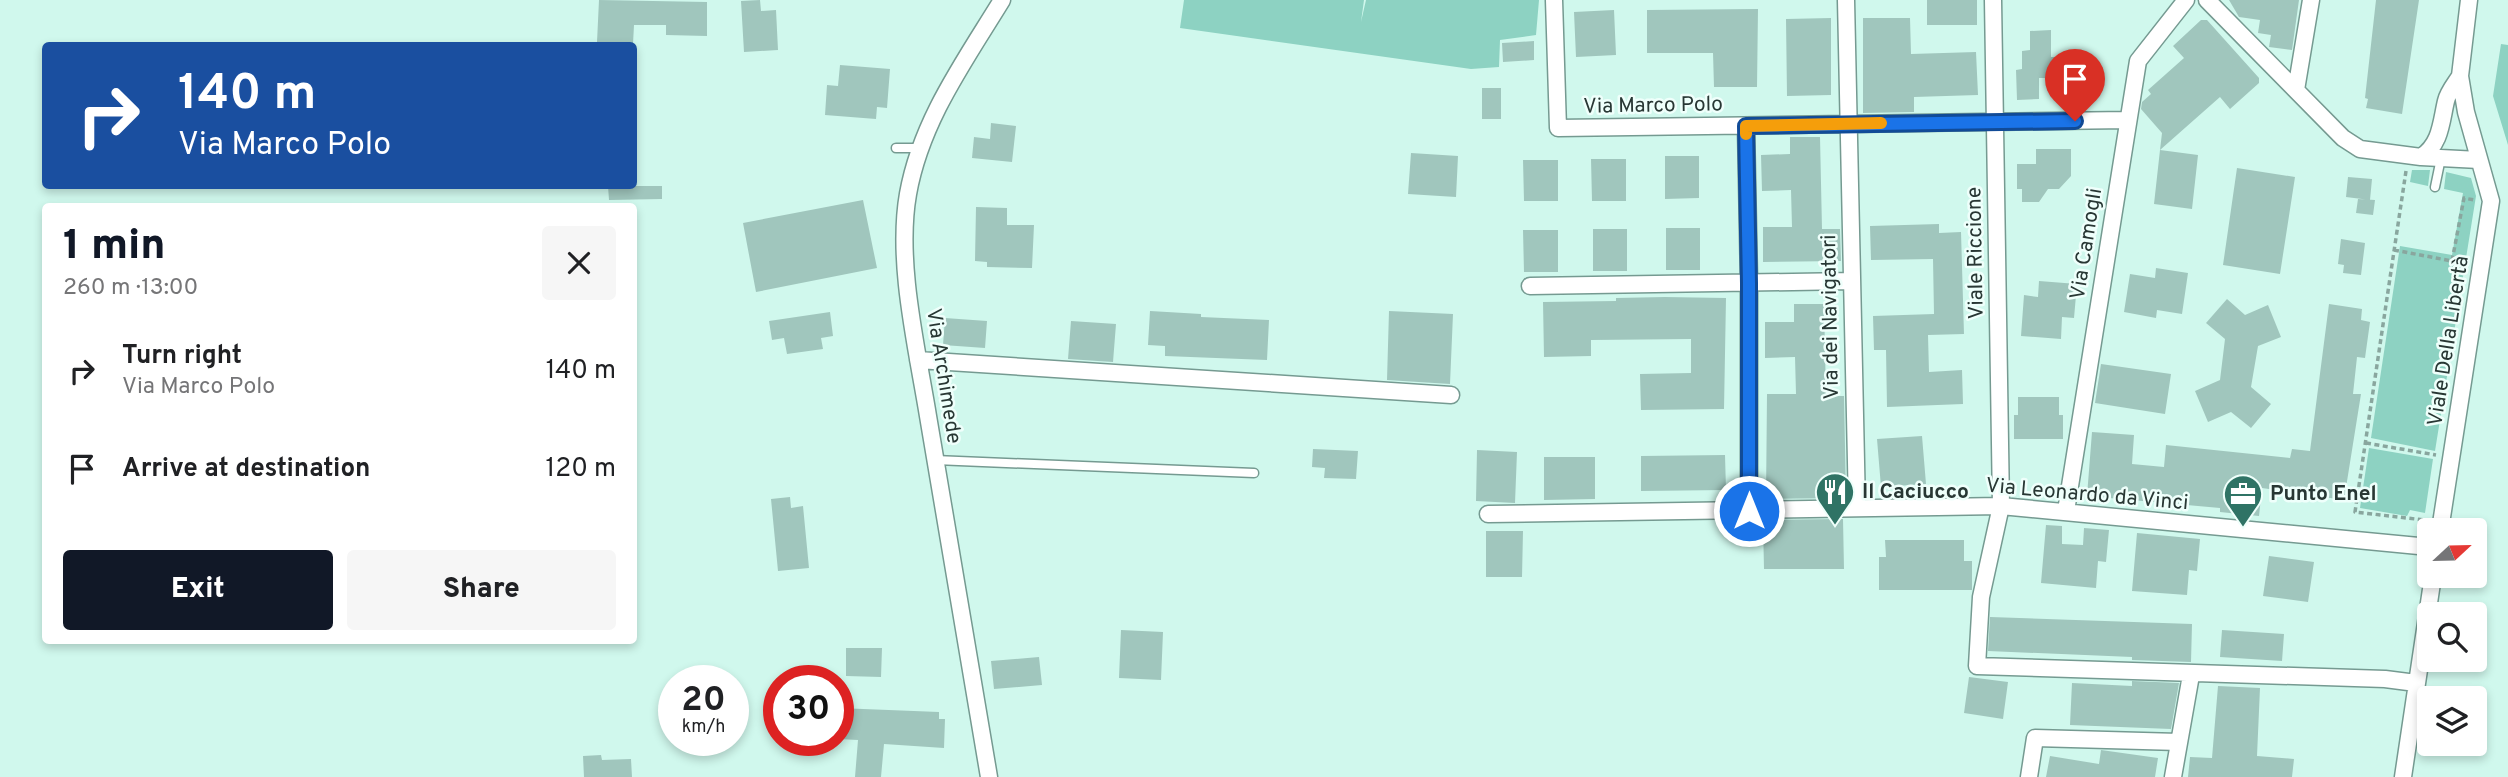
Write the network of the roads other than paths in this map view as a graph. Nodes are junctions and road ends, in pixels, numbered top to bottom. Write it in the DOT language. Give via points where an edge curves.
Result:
graph roads {
  1 [pos="1002,0"];
  2 [pos="1554,0"];
  3 [pos="1846,0"];
  4 [pos="1993,0"];
  5 [pos="2186,0"];
  6 [pos="2207,0"];
  7 [pos="2311,0"];
  8 [pos="2469,0"];
  9 [pos="2460,76"];
  10 [pos="2296,90"];
  11 [pos="1994,121"];
  12 [pos="2129,121"];
  13 [pos="1847,124"];
  14 [pos="1746,126"];
  15 [pos="896,148"];
  16 [pos="919,148"];
  17 [pos="2414,156"];
  18 [pos="2441,158"];
  19 [pos="2479,160"];
  20 [pos="2435,187"];
  21 [pos="1851,281"];
  22 [pos="1749,283"];
  23 [pos="1530,286"];
  24 [pos="919,360"];
  25 [pos="1451,395"];
  26 [pos="935,460"];
  27 [pos="1254,473"];
  28 [pos="2001,506"];
  29 [pos="1857,508"];
  30 [pos="1749,511"];
  31 [pos="2066,511"];
  32 [pos="1488,514"];
  33 [pos="2442,518"];
  34 [pos="2417,546"];
  35 [pos="2431,588"];
  36 [pos="2191,675"];
  37 [pos="2416,683"];
  38 [pos="2179,742"];
  39 [pos="989,777"];
  40 [pos="2029,777"];
  41 [pos="2173,777"];
  42 [pos="2403,777"];
  1 -- 16 [label="street, Via Archimede" via="941,99"];
  2 -- 14 [label="street, Via Marco Polo" via="1558,128"];
  3 -- 13 [label="street, Via dei Navigatori"];
  4 -- 11 [label="street, Viale Riccione"];
  5 -- 12 [label="street, Via Camogli" via="2138,61"];
  6 -- 10 [label="street"];
  7 -- 10 [label="street"];
  8 -- 9 [label="street"];
  9 -- 17 [label="street" via="2446,98 2438,137 2429,151"];
  9 -- 19 [label="street"];
  10 -- 17 [label="street" via="2360,149"];
  11 -- 12 [label="street, Via Marco Polo"];
  11 -- 13 [label="street, Via Marco Polo"];
  11 -- 28 [label="street, Viale Riccione"];
  12 -- 31 [label="street, Via Camogli"];
  13 -- 14 [label="street, Via Marco Polo"];
  13 -- 21 [label="street, Via dei Navigatori"];
  14 -- 22 [label="street"];
  15 -- 16 [label="lane"];
  16 -- 24 [label="street, Via Archimede" via="905,229"];
  17 -- 18 [label="street"];
  18 -- 19 [label="street"];
  18 -- 20 [label="lane"];
  19 -- 33 [label="street, Viale Della Libertà" via="2491,201"];
  21 -- 22 [label="street"];
  21 -- 29 [label="street, Via dei Navigatori"];
  22 -- 23 [label="street"];
  22 -- 30 [label="street"];
  24 -- 25 [label="street"];
  24 -- 26 [label="street, Via Archimede"];
  26 -- 27 [label="lane"];
  26 -- 39 [label="street, Via Archimede"];
  28 -- 29 [label="street, Via Leonardo da Vinci"];
  28 -- 31 [label="street, Via Leonardo da Vinci"];
  28 -- 36 [label="street, Viale Riccione" via="1981,597 1977,667"];
  29 -- 30 [label="street, Via Leonardo da Vinci"];
  30 -- 32 [label="street, Via Leonardo da Vinci"];
  31 -- 34 [label="street, Via Leonardo da Vinci"];
  35 -- 37 [label="street"];
  36 -- 37 [label="street"];
  36 -- 38 [label="street"];
  37 -- 42 [label="street"];
  38 -- 40 [label="street" via="2035,738"];
  38 -- 41 [label="street"];
}
